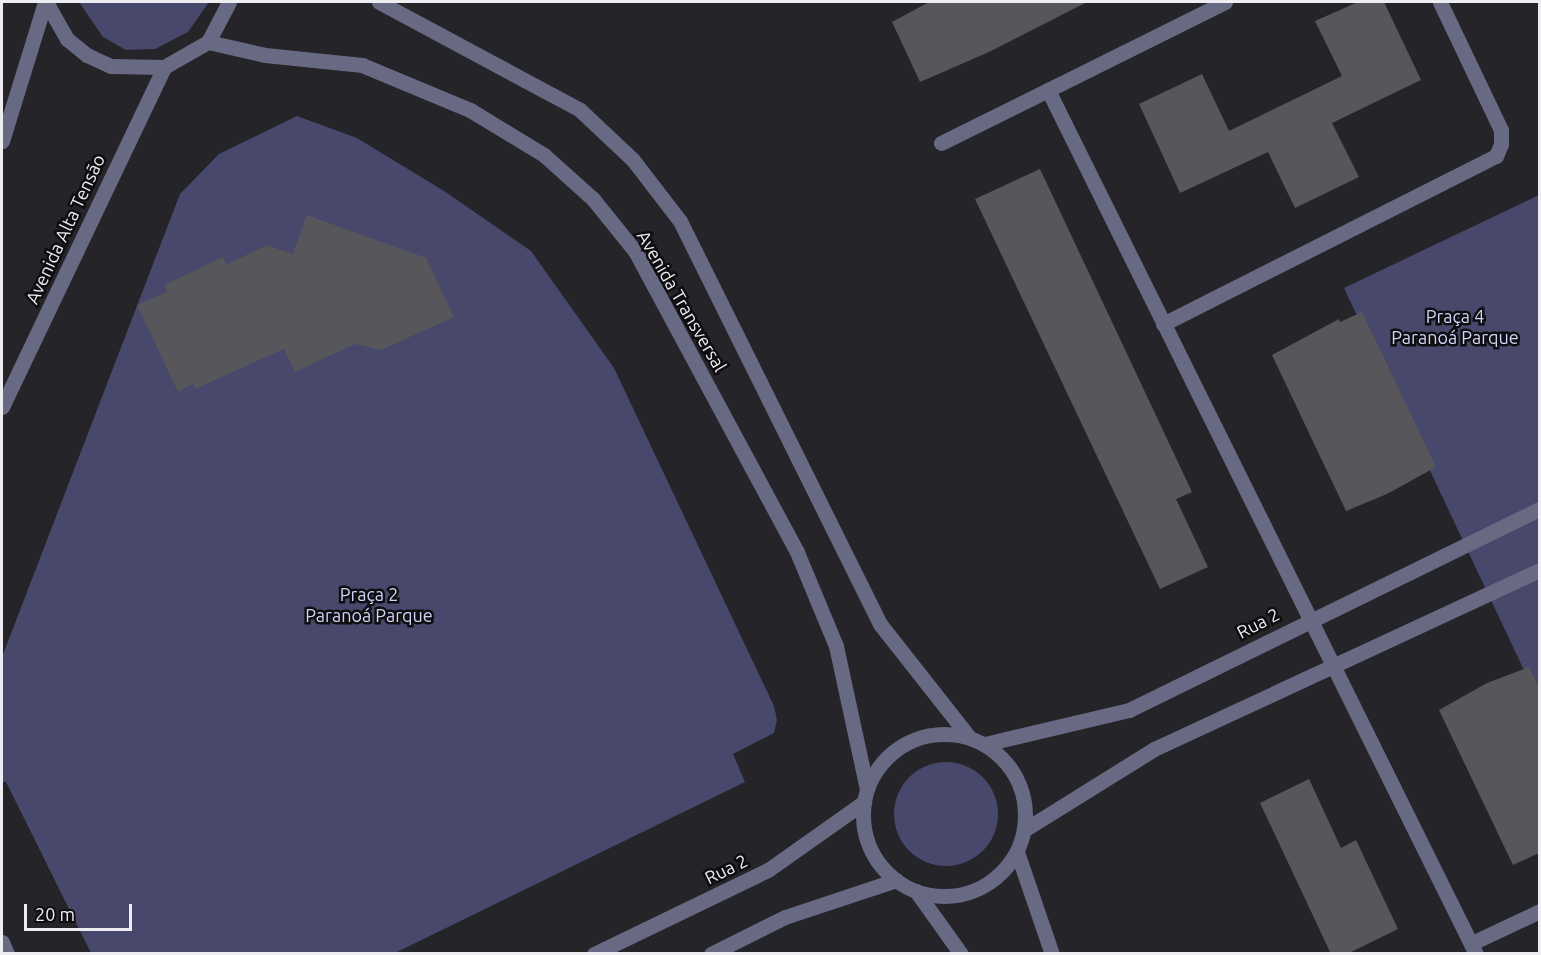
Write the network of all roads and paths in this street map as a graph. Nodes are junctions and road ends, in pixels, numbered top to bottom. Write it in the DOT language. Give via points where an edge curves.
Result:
graph roads {
  1 [pos="45,2"];
  2 [pos="228,2"];
  3 [pos="379,2"];
  4 [pos="1225,2"];
  5 [pos="1440,2"];
  6 [pos="208,42"];
  7 [pos="164,67"];
  8 [pos="1048,90"];
  9 [pos="2,141"];
  10 [pos="941,143"];
  11 [pos="1162,324"];
  12 [pos="2,407"];
  13 [pos="1539,509"];
  14 [pos="1539,570"];
  15 [pos="1309,619"];
  16 [pos="1334,667"];
  17 [pos="969,737"];
  18 [pos="985,744"];
  19 [pos="866,796"];
  20 [pos="1024,830"];
  21 [pos="1017,852"];
  22 [pos="896,880"];
  23 [pos="916,891"];
  24 [pos="1539,910"];
  25 [pos="2,942"];
  26 [pos="1474,949"];
  27 [pos="7,954"];
  28 [pos="594,954"];
  29 [pos="711,954"];
  30 [pos="961,954"];
  31 [pos="1052,954"];
  1 -- 7 [label="street" via="67,39 87,55 111,66"];
  1 -- 9 [label="street"];
  2 -- 6 [label="street"];
  3 -- 17 [label="street, Avenida Transversal" via="580,110 633,160 680,221 879,624"];
  4 -- 8 [label="street"];
  5 -- 11 [label="street" via="1501,130 1496,156"];
  6 -- 7 [label="street"];
  6 -- 19 [label="street, Avenida Transversal" via="265,55 362,65 470,110 544,155 593,199 635,251 797,552 836,646"];
  7 -- 12 [label="street, Avenida Alta Tensão"];
  8 -- 10 [label="street"];
  8 -- 11 [label="street"];
  11 -- 15 [label="street"];
  13 -- 15 [label="street, Rua 2"];
  14 -- 16 [label="street"];
  15 -- 16 [label="street"];
  15 -- 18 [label="street, Rua 2" via="1129,710"];
  16 -- 20 [label="street" via="1154,749"];
  16 -- 26 [label="street"];
  17 -- 18 [label="street, Avenida Transversal"];
  17 -- 19 [label="street, Avenida Transversal" via="944,733 919,737 896,749 878,766"];
  18 -- 20 [label="street, Avenida Transversal" via="1005,760 1018,781 1025,805"];
  19 -- 22 [label="street, Avenida Transversal" via="864,824 869,845"];
  19 -- 28 [label="street, Rua 2" via="768,870"];
  20 -- 21 [label="street, Avenida Transversal"];
  21 -- 23 [label="street, Avenida Transversal" via="1003,871 984,886 963,894 939,896"];
  21 -- 31 [label="street"];
  22 -- 23 [label="street, Avenida Transversal"];
  22 -- 29 [label="street" via="785,917"];
  23 -- 30 [label="street, Avenida Transversal"];
  24 -- 26 [label="street"];
  25 -- 27 [label="street"];
}
